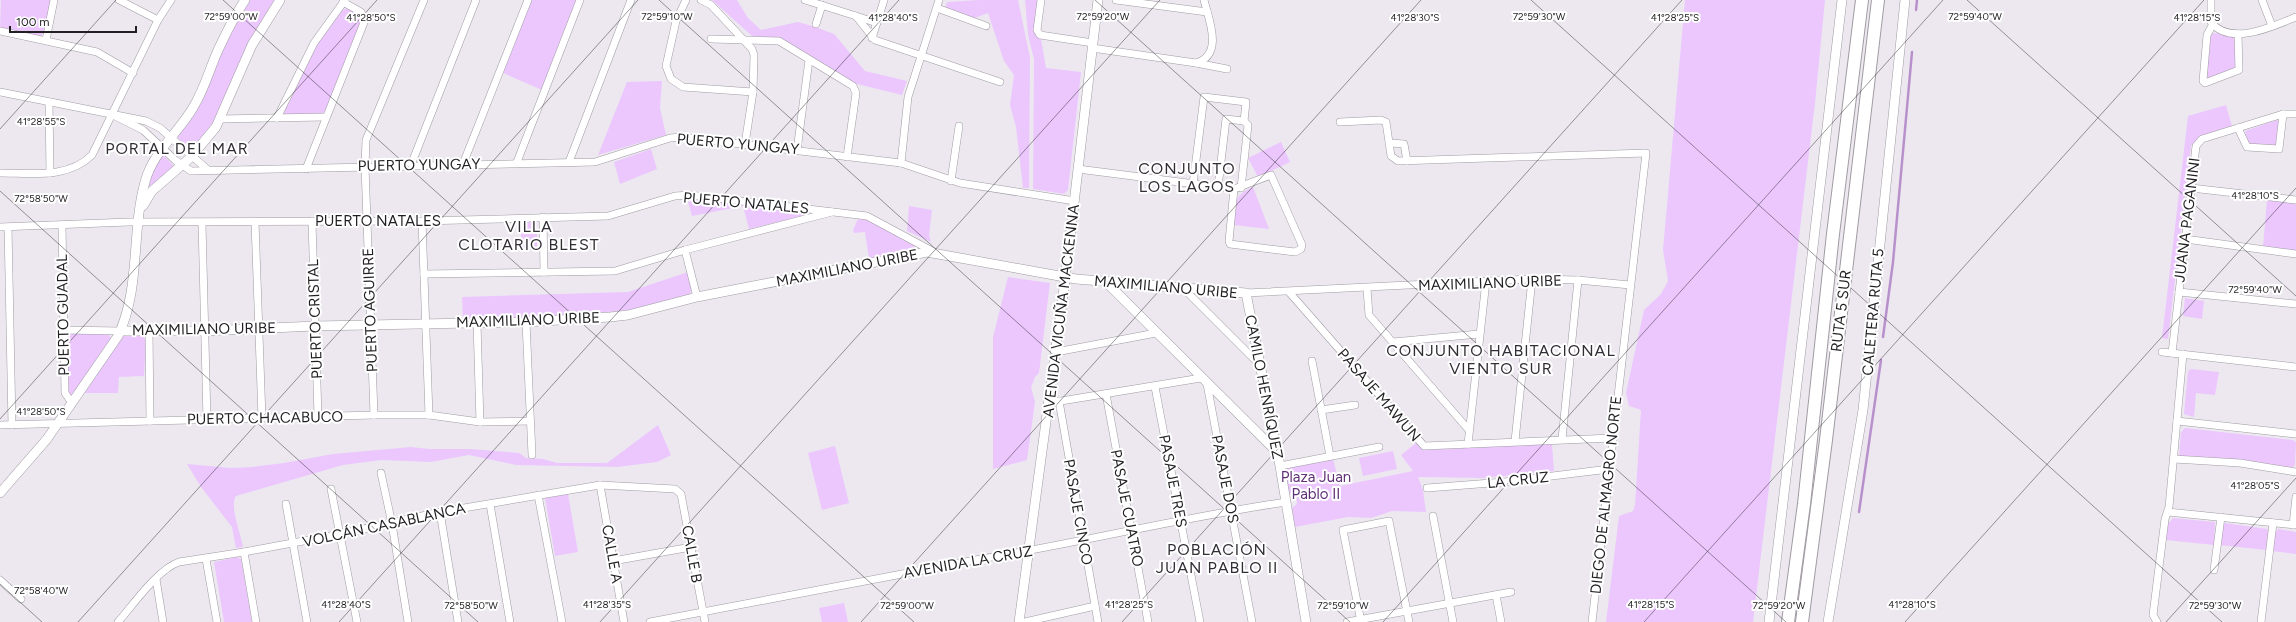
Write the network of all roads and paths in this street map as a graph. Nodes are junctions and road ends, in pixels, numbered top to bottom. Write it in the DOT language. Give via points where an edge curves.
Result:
graph roads {
  1 [pos="54,0"];
  2 [pos="119,0"];
  3 [pos="171,0"];
  4 [pos="245,0"];
  5 [pos="280,0"];
  6 [pos="424,0"];
  7 [pos="476,0"];
  8 [pos="528,0"];
  9 [pos="580,0"];
  10 [pos="631,0"];
  11 [pos="686,0"];
  12 [pos="701,0"];
  13 [pos="805,0"];
  14 [pos="884,0"];
  15 [pos="939,0"];
  16 [pos="1041,0"];
  17 [pos="1098,0"];
  18 [pos="1116,0"];
  19 [pos="1204,0"];
  20 [pos="1842,0"];
  21 [pos="1862,0"];
  22 [pos="1878,0"];
  23 [pos="1905,0"];
  24 [pos="2211,0"];
  25 [pos="2262,0"];
  26 [pos="344,1"];
  27 [pos="822,5"];
  28 [pos="937,8"];
  29 [pos="1207,12"];
  30 [pos="856,16"];
  31 [pos="2296,17"];
  32 [pos="158,20"];
  33 [pos="877,23"];
  34 [pos="816,24"];
  35 [pos="2213,24"];
  36 [pos="986,26"];
  37 [pos="2272,26"];
  38 [pos="0,31"];
  39 [pos="2238,34"];
  40 [pos="742,38"];
  41 [pos="872,38"];
  42 [pos="711,39"];
  43 [pos="46,40"];
  44 [pos="1093,46"];
  45 [pos="921,56"];
  46 [pos="809,60"];
  47 [pos="1196,64"];
  48 [pos="1227,69"];
  49 [pos="134,73"];
  50 [pos="1000,82"];
  51 [pos="0,92"];
  52 [pos="753,92"];
  53 [pos="49,102"];
  54 [pos="2283,114"];
  55 [pos="2296,114"];
  56 [pos="113,115"];
  57 [pos="326,117"];
  58 [pos="277,118"];
  59 [pos="221,119"];
  60 [pos="1244,121"];
  61 [pos="1340,122"];
  62 [pos="959,126"];
  63 [pos="2238,128"];
  64 [pos="170,138"];
  65 [pos="1390,143"];
  66 [pos="745,144"];
  67 [pos="162,148"];
  68 [pos="797,150"];
  69 [pos="191,157"];
  70 [pos="847,157"];
  71 [pos="1407,161"];
  72 [pos="517,162"];
  73 [pos="569,162"];
  74 [pos="901,163"];
  75 [pos="463,164"];
  76 [pos="411,165"];
  77 [pos="181,166"];
  78 [pos="365,166"];
  79 [pos="306,169"];
  80 [pos="1078,169"];
  81 [pos="208,170"];
  82 [pos="50,172"];
  83 [pos="0,173"];
  84 [pos="951,181"];
  85 [pos="1193,184"];
  86 [pos="1218,187"];
  87 [pos="1238,188"];
  88 [pos="2191,188"];
  89 [pos="2296,200"];
  90 [pos="1075,201"];
  91 [pos="836,211"];
  92 [pos="543,218"];
  93 [pos="367,220"];
  94 [pos="312,221"];
  95 [pos="422,221"];
  96 [pos="255,222"];
  97 [pos="139,223"];
  98 [pos="202,223"];
  99 [pos="62,225"];
  100 [pos="4,227"];
  101 [pos="2185,239"];
  102 [pos="685,250"];
  103 [pos="934,252"];
  104 [pos="2296,254"];
  105 [pos="544,272"];
  106 [pos="424,274"];
  107 [pos="1066,278"];
  108 [pos="1532,279"];
  109 [pos="1578,280"];
  110 [pos="1486,281"];
  111 [pos="1106,282"];
  112 [pos="1630,285"];
  113 [pos="1183,288"];
  114 [pos="1367,289"];
  115 [pos="1289,292"];
  116 [pos="2179,292"];
  117 [pos="1246,293"];
  118 [pos="697,296"];
  119 [pos="2296,304"];
  120 [pos="526,322"];
  121 [pos="477,323"];
  122 [pos="425,324"];
  123 [pos="370,325"];
  124 [pos="315,326"];
  125 [pos="259,328"];
  126 [pos="64,330"];
  127 [pos="120,331"];
  128 [pos="149,331"];
  129 [pos="204,331"];
  130 [pos="1156,333"];
  131 [pos="1480,334"];
  132 [pos="1393,342"];
  133 [pos="1056,352"];
  134 [pos="2162,352"];
  135 [pos="2172,353"];
  136 [pos="2183,354"];
  137 [pos="1312,361"];
  138 [pos="1260,365"];
  139 [pos="2296,367"];
  140 [pos="1204,381"];
  141 [pos="1155,387"];
  142 [pos="1106,394"];
  143 [pos="1059,401"];
  144 [pos="1049,402"];
  145 [pos="72,403"];
  146 [pos="1355,405"];
  147 [pos="1321,410"];
  148 [pos="374,415"];
  149 [pos="429,415"];
  150 [pos="318,417"];
  151 [pos="262,418"];
  152 [pos="207,420"];
  153 [pos="150,421"];
  154 [pos="530,421"];
  155 [pos="2177,421"];
  156 [pos="480,422"];
  157 [pos="58,423"];
  158 [pos="0,425"];
  159 [pos="12,425"];
  160 [pos="1468,429"];
  161 [pos="2296,434"];
  162 [pos="1612,438"];
  163 [pos="1562,439"];
  164 [pos="1515,441"];
  165 [pos="1468,444"];
  166 [pos="1379,447"];
  167 [pos="1276,451"];
  168 [pos="532,455"];
  169 [pos="1330,456"];
  170 [pos="2174,459"];
  171 [pos="1280,466"];
  172 [pos="1609,469"];
  173 [pos="2296,472"];
  174 [pos="381,473"];
  175 [pos="600,485"];
  176 [pos="675,488"];
  177 [pos="1427,488"];
  178 [pos="331,489"];
  179 [pos="0,493"];
  180 [pos="538,495"];
  181 [pos="2296,498"];
  182 [pos="1286,502"];
  183 [pos="286,504"];
  184 [pos="490,504"];
  185 [pos="1231,510"];
  186 [pos="440,512"];
  187 [pos="2168,512"];
  188 [pos="1433,516"];
  189 [pos="2221,517"];
  190 [pos="1181,520"];
  191 [pos="2273,523"];
  192 [pos="392,524"];
  193 [pos="2294,525"];
  194 [pos="1131,530"];
  195 [pos="341,534"];
  196 [pos="1083,540"];
  197 [pos="293,543"];
  198 [pos="691,547"];
  199 [pos="1029,551"];
  200 [pos="244,552"];
  201 [pos="206,559"];
  202 [pos="613,561"];
  203 [pos="2214,570"];
  204 [pos="156,579"];
  205 [pos="0,580"];
  206 [pos="1511,592"];
  207 [pos="1496,595"];
  208 [pos="21,599"];
  209 [pos="1450,603"];
  210 [pos="1095,606"];
  211 [pos="1407,610"];
  212 [pos="703,612"];
  213 [pos="1361,620"];
  214 [pos="118,622"];
  215 [pos="163,622"];
  216 [pos="217,622"];
  217 [pos="256,622"];
  218 [pos="307,622"];
  219 [pos="357,622"];
  220 [pos="408,622"];
  221 [pos="458,622"];
  222 [pos="510,622"];
  223 [pos="562,622"];
  224 [pos="624,622"];
  225 [pos="650,622"];
  226 [pos="705,622"];
  227 [pos="1019,622"];
  228 [pos="1025,622"];
  229 [pos="1098,622"];
  230 [pos="1148,622"];
  231 [pos="1200,622"];
  232 [pos="1252,622"];
  233 [pos="1306,622"];
  234 [pos="1347,622"];
  235 [pos="1409,622"];
  236 [pos="1453,622"];
  237 [pos="1501,622"];
  238 [pos="1592,622"];
  239 [pos="1769,622"];
  240 [pos="1788,622"];
  241 [pos="1802,622"];
  242 [pos="1828,622"];
  243 [pos="2157,622"];
  244 [pos="2261,622"];
  1 -- 43 [label="street"];
  2 -- 32 [label="street"];
  3 -- 32 [label="street"];
  4 -- 64 [label="street" via="219,48 198,99"];
  5 -- 59 [label="street" via="252,45"];
  6 -- 78 [label="street, PUERTO AGUIRRE" via="366,140"];
  7 -- 76 [label="street"];
  8 -- 75 [label="street"];
  9 -- 72 [label="street"];
  10 -- 73 [label="street"];
  11 -- 52 [label="street" via="676,21 666,66 671,79 683,87"];
  12 -- 40 [label="street" via="711,6"];
  13 -- 27 [label="street"];
  14 -- 33 [label="street"];
  15 -- 28 [label="street"];
  16 -- 44 [label="street" via="1037,32 1040,35"];
  17 -- 44 [label="street, AVENIDA VICUÑA MACKENNA"];
  18 -- 29 [label="street"];
  19 -- 29 [label="street"];
  20 -- 239 [label="street"];
  21 -- 240 [label="highway, RUTA 5 SUR" via="1833,234 1808,475"];
  22 -- 241 [label="highway, RUTA 5 SUR"];
  23 -- 242 [label="street, CALETERA RUTA 5" via="1863,410"];
  24 -- 35 [label="street" via="2210,17"];
  25 -- 37 [label="street"];
  26 -- 57 [label="street" via="361,12 365,20"];
  26 -- 58 [label="street" via="314,43"];
  27 -- 30 [label="street"];
  27 -- 34 [label="street"];
  28 -- 36 [label="street"];
  28 -- 45 [label="street"];
  29 -- 47 [label="street" via="1212,46 1206,58"];
  30 -- 33 [label="street"];
  30 -- 41 [label="street"];
  31 -- 37 [label="street"];
  32 -- 49 [label="street"];
  33 -- 41 [label="street"];
  35 -- 39 [label="street" via="2221,30"];
  35 -- 39 [label="street" via="2207,35 2204,83 2239,70"];
  37 -- 39 [label="street"];
  38 -- 43 [label="street"];
  40 -- 42 [label="street"];
  40 -- 46 [label="street" via="779,41"];
  40 -- 52 [label="street" via="754,54"];
  41 -- 45 [label="street"];
  43 -- 49 [label="street" via="97,52"];
  44 -- 47 [label="street"];
  44 -- 80 [label="street, AVENIDA VICUÑA MACKENNA"];
  45 -- 50 [label="street"];
  45 -- 74 [label="street" via="908,96"];
  46 -- 68 [label="street"];
  46 -- 70 [label="street" via="855,88"];
  47 -- 48 [label="street"];
  49 -- 56 [label="street"];
  51 -- 53 [label="street"];
  52 -- 66 [label="street"];
  53 -- 56 [label="street"];
  53 -- 82 [label="street"];
  54 -- 55 [label="street, JUANA PAGANINI"];
  54 -- 63 [label="street, JUANA PAGANINI"];
  54 -- 63 [label="street" via="2277,150 2247,147"];
  56 -- 64 [label="street" via="154,124"];
  56 -- 67 [label="street" via="143,130"];
  56 -- 82 [label="street" via="97,148 86,161 72,169"];
  57 -- 58 [label="street"];
  57 -- 79 [label="street"];
  58 -- 59 [label="street"];
  59 -- 69 [label="street"];
  60 -- 85 [label="street" via="1246,102 1204,97"];
  60 -- 86 [label="street" via="1226,119"];
  60 -- 87 [label="street" via="1248,125"];
  61 -- 65 [label="street" via="1384,120 1388,125"];
  62 -- 84 [label="street"];
  63 -- 88 [label="street, JUANA PAGANINI" via="2202,139 2198,143"];
  64 -- 67 [label="street"];
  64 -- 69 [label="street"];
  65 -- 71 [label="street" via="1392,159"];
  65 -- 71 [label="street" via="1404,144"];
  66 -- 68 [label="street, PUERTO YUNGAY"];
  66 -- 73 [label="street, PUERTO YUNGAY" via="676,137 595,162"];
  67 -- 77 [label="street"];
  67 -- 97 [label="street" via="151,164 145,180"];
  68 -- 70 [label="street, PUERTO YUNGAY"];
  69 -- 77 [label="street"];
  69 -- 81 [label="street"];
  70 -- 74 [label="street, PUERTO YUNGAY"];
  71 -- 112 [label="street, DIEGO DE ALMAGRO NORTE" via="1646,153"];
  72 -- 73 [label="street, PUERTO YUNGAY"];
  72 -- 75 [label="street, PUERTO YUNGAY"];
  74 -- 84 [label="street, PUERTO YUNGAY"];
  75 -- 76 [label="street, PUERTO YUNGAY"];
  76 -- 78 [label="street, PUERTO YUNGAY"];
  77 -- 81 [label="street, PUERTO YUNGAY" via="191,171"];
  77 -- 97 [label="street" via="148,197"];
  78 -- 79 [label="street, PUERTO YUNGAY"];
  78 -- 93 [label="street, PUERTO AGUIRRE"];
  79 -- 81 [label="street, PUERTO YUNGAY"];
  80 -- 85 [label="street"];
  80 -- 90 [label="street, AVENIDA VICUÑA MACKENNA"];
  82 -- 83 [label="street"];
  84 -- 90 [label="street, PUERTO YUNGAY"];
  85 -- 86 [label="street"];
  86 -- 87 [label="street"];
  87 -- 87 [label="street" via="1271,174 1302,248 1295,252 1230,244"];
  88 -- 89 [label="street"];
  88 -- 101 [label="street, JUANA PAGANINI"];
  90 -- 107 [label="street, AVENIDA VICUÑA MACKENNA"];
  91 -- 92 [label="street, PUERTO NATALES" via="690,195 674,196 608,216"];
  91 -- 102 [label="street"];
  91 -- 103 [label="street, PUERTO NATALES" via="871,218"];
  92 -- 95 [label="street, PUERTO NATALES"];
  92 -- 105 [label="street"];
  93 -- 94 [label="street, PUERTO NATALES"];
  93 -- 95 [label="street, PUERTO NATALES"];
  93 -- 123 [label="street, PUERTO AGUIRRE"];
  94 -- 96 [label="street, PUERTO NATALES"];
  94 -- 124 [label="street, PUERTO CRISTAL"];
  95 -- 106 [label="street"];
  96 -- 98 [label="street, PUERTO NATALES"];
  96 -- 125 [label="street"];
  97 -- 98 [label="street, PUERTO NATALES"];
  97 -- 99 [label="street, PUERTO NATALES"];
  97 -- 127 [label="street" via="130,296"];
  98 -- 129 [label="street"];
  99 -- 100 [label="street, PUERTO NATALES"];
  99 -- 126 [label="street, PUERTO GUADAL"];
  100 -- 159 [label="street"];
  101 -- 104 [label="street"];
  101 -- 116 [label="street, JUANA PAGANINI"];
  102 -- 105 [label="street" via="615,271"];
  102 -- 118 [label="street"];
  103 -- 107 [label="street, MAXIMILIANO URIBE"];
  103 -- 118 [label="street, MAXIMILIANO URIBE" via="905,255"];
  105 -- 106 [label="street"];
  106 -- 122 [label="street"];
  107 -- 111 [label="street, MAXIMILIANO URIBE"];
  107 -- 133 [label="street, AVENIDA VICUÑA MACKENNA"];
  108 -- 109 [label="street, MAXIMILIANO URIBE"];
  108 -- 110 [label="street, MAXIMILIANO URIBE"];
  108 -- 164 [label="street"];
  109 -- 112 [label="street, MAXIMILIANO URIBE"];
  109 -- 163 [label="street"];
  110 -- 114 [label="street, MAXIMILIANO URIBE"];
  110 -- 131 [label="street"];
  111 -- 113 [label="street, MAXIMILIANO URIBE"];
  111 -- 130 [label="street"];
  112 -- 162 [label="street, DIEGO DE ALMAGRO NORTE"];
  113 -- 117 [label="street, MAXIMILIANO URIBE"];
  113 -- 138 [label="street"];
  114 -- 115 [label="street, MAXIMILIANO URIBE"];
  114 -- 132 [label="street" via="1369,315"];
  115 -- 117 [label="street, MAXIMILIANO URIBE"];
  115 -- 165 [label="street, PASAJE MAWUN" via="1422,444 1428,447"];
  116 -- 119 [label="street"];
  116 -- 135 [label="street, JUANA PAGANINI"];
  117 -- 138 [label="street, CAMILO HENRÍQUEZ"];
  118 -- 120 [label="street, MAXIMILIANO URIBE" via="628,315"];
  120 -- 121 [label="street, MAXIMILIANO URIBE"];
  120 -- 154 [label="street"];
  121 -- 122 [label="street, MAXIMILIANO URIBE"];
  121 -- 156 [label="street"];
  122 -- 123 [label="street, MAXIMILIANO URIBE"];
  122 -- 149 [label="street"];
  123 -- 124 [label="street, MAXIMILIANO URIBE"];
  123 -- 148 [label="street, PUERTO AGUIRRE"];
  124 -- 125 [label="street, MAXIMILIANO URIBE"];
  124 -- 150 [label="street, PUERTO CRISTAL"];
  125 -- 129 [label="street, MAXIMILIANO URIBE"];
  125 -- 151 [label="street"];
  126 -- 127 [label="street, MAXIMILIANO URIBE"];
  126 -- 145 [label="street, PUERTO GUADAL" via="65,393"];
  127 -- 128 [label="street, MAXIMILIANO URIBE"];
  127 -- 145 [label="street"];
  128 -- 129 [label="street, MAXIMILIANO URIBE"];
  128 -- 153 [label="street"];
  129 -- 152 [label="street"];
  130 -- 133 [label="street"];
  130 -- 140 [label="street"];
  131 -- 132 [label="street"];
  131 -- 160 [label="street"];
  132 -- 160 [label="street"];
  133 -- 144 [label="street, AVENIDA VICUÑA MACKENNA"];
  134 -- 135 [label="street"];
  135 -- 136 [label="street"];
  136 -- 139 [label="street"];
  136 -- 155 [label="street"];
  137 -- 147 [label="street"];
  138 -- 167 [label="street, CAMILO HENRÍQUEZ"];
  140 -- 141 [label="street"];
  140 -- 167 [label="street"];
  140 -- 185 [label="street, PASAJE DOS"];
  141 -- 142 [label="street"];
  141 -- 190 [label="street, PASAJE TRES"];
  142 -- 143 [label="street"];
  142 -- 194 [label="street, PASAJE CUATRO"];
  143 -- 144 [label="street"];
  143 -- 196 [label="street, PASAJE CINCO"];
  144 -- 199 [label="street, AVENIDA VICUÑA MACKENNA"];
  145 -- 157 [label="street"];
  146 -- 147 [label="street"];
  147 -- 169 [label="street"];
  148 -- 149 [label="street, PUERTO CHACABUCO"];
  148 -- 150 [label="street, PUERTO CHACABUCO"];
  149 -- 156 [label="street, PUERTO CHACABUCO"];
  150 -- 151 [label="street, PUERTO CHACABUCO"];
  151 -- 152 [label="street, PUERTO CHACABUCO"];
  152 -- 153 [label="street, PUERTO CHACABUCO"];
  153 -- 157 [label="street, PUERTO CHACABUCO"];
  154 -- 156 [label="street, PUERTO CHACABUCO"];
  154 -- 168 [label="street"];
  155 -- 161 [label="street"];
  155 -- 170 [label="street"];
  157 -- 159 [label="street, PUERTO CHACABUCO"];
  157 -- 179 [label="street"];
  158 -- 159 [label="street, PUERTO CHACABUCO"];
  160 -- 165 [label="street"];
  162 -- 163 [label="street, PASAJE MAWUN"];
  162 -- 172 [label="street, DIEGO DE ALMAGRO NORTE"];
  163 -- 164 [label="street, PASAJE MAWUN"];
  164 -- 165 [label="street, PASAJE MAWUN"];
  166 -- 169 [label="street"];
  167 -- 171 [label="street, CAMILO HENRÍQUEZ"];
  169 -- 171 [label="street"];
  170 -- 173 [label="street" via="2240,463"];
  170 -- 187 [label="street"];
  171 -- 182 [label="street, CAMILO HENRÍQUEZ"];
  172 -- 177 [label="street, LA CRUZ" via="1504,482"];
  172 -- 238 [label="street, DIEGO DE ALMAGRO NORTE"];
  174 -- 192 [label="street"];
  175 -- 176 [label="street, VOLCÁN CASABLANCA"];
  175 -- 180 [label="street, VOLCÁN CASABLANCA"];
  175 -- 202 [label="street, CALLE A"];
  176 -- 198 [label="street, CALLE B" via="681,494"];
  178 -- 195 [label="street"];
  180 -- 184 [label="street, VOLCÁN CASABLANCA"];
  180 -- 223 [label="street"];
  181 -- 193 [label="street"];
  182 -- 185 [label="street, AVENIDA LA CRUZ"];
  182 -- 233 [label="street, CAMILO HENRÍQUEZ"];
  183 -- 197 [label="street"];
  184 -- 186 [label="street, VOLCÁN CASABLANCA"];
  184 -- 222 [label="street"];
  185 -- 190 [label="street, AVENIDA LA CRUZ"];
  185 -- 232 [label="street, PASAJE DOS"];
  186 -- 192 [label="street, VOLCÁN CASABLANCA"];
  186 -- 221 [label="street"];
  187 -- 189 [label="street"];
  187 -- 243 [label="street" via="2153,615"];
  188 -- 209 [label="street"];
  189 -- 191 [label="street"];
  189 -- 203 [label="street"];
  190 -- 194 [label="street, AVENIDA LA CRUZ"];
  190 -- 231 [label="street, PASAJE TRES"];
  191 -- 193 [label="street"];
  191 -- 244 [label="street"];
  192 -- 195 [label="street, VOLCÁN CASABLANCA"];
  192 -- 220 [label="street"];
  194 -- 196 [label="street, AVENIDA LA CRUZ"];
  194 -- 230 [label="street, PASAJE CUATRO"];
  195 -- 197 [label="street, VOLCÁN CASABLANCA"];
  195 -- 219 [label="street"];
  196 -- 199 [label="street, AVENIDA LA CRUZ"];
  196 -- 210 [label="street, PASAJE CINCO"];
  197 -- 200 [label="street, VOLCÁN CASABLANCA"];
  197 -- 218 [label="street"];
  198 -- 202 [label="street"];
  198 -- 212 [label="street, CALLE B"];
  199 -- 212 [label="street, AVENIDA LA CRUZ"];
  199 -- 227 [label="street, AVENIDA VICUÑA MACKENNA"];
  200 -- 201 [label="street, VOLCÁN CASABLANCA"];
  200 -- 217 [label="street"];
  201 -- 204 [label="street, VOLCÁN CASABLANCA" via="173,564"];
  201 -- 216 [label="street"];
  202 -- 224 [label="street, CALLE A"];
  204 -- 214 [label="street, VOLCÁN CASABLANCA"];
  204 -- 215 [label="street"];
  205 -- 208 [label="street"];
  206 -- 207 [label="street"];
  207 -- 209 [label="street"];
  207 -- 237 [label="street"];
  209 -- 211 [label="street"];
  209 -- 236 [label="street"];
  210 -- 228 [label="street"];
  210 -- 229 [label="street, PASAJE CINCO"];
  211 -- 213 [label="street"];
  211 -- 213 [label="street" via="1389,521 1343,530"];
  211 -- 235 [label="street"];
  212 -- 225 [label="street, AVENIDA LA CRUZ"];
  212 -- 226 [label="street, CALLE B"];
  213 -- 234 [label="street"];
}
